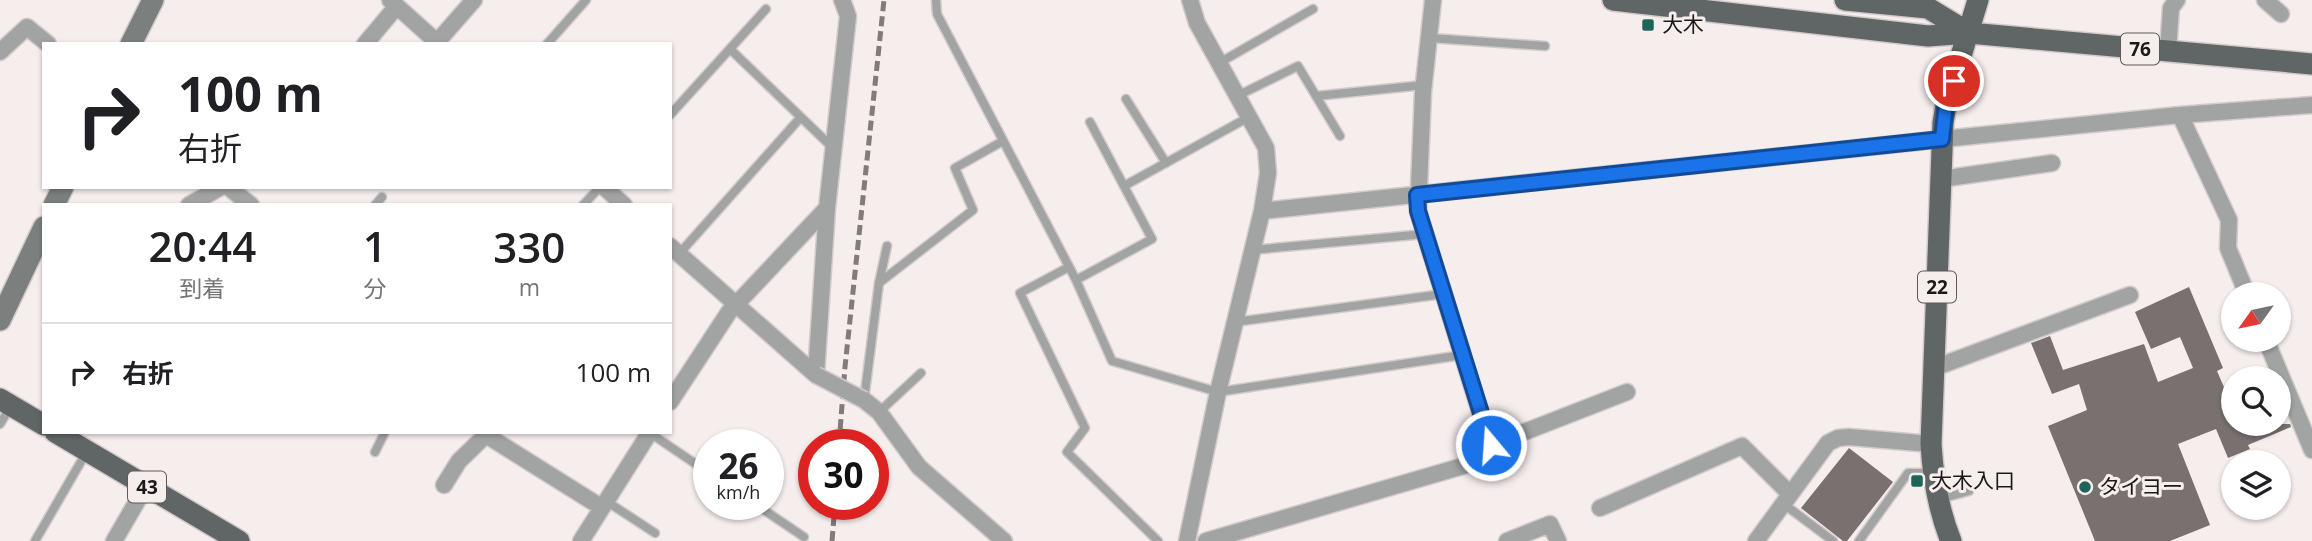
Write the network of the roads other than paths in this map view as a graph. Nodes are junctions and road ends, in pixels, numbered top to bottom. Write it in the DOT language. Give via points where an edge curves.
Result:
graph roads {
  1 [pos="153,0"];
  2 [pos="474,0"];
  3 [pos="586,0"];
  4 [pos="842,0"];
  5 [pos="936,0"];
  6 [pos="1190,0"];
  7 [pos="1433,0"];
  8 [pos="1613,0"];
  9 [pos="1845,0"];
  10 [pos="1978,0"];
  11 [pos="2177,0"];
  12 [pos="2266,0"];
  13 [pos="393,3"];
  14 [pos="766,9"];
  15 [pos="1313,9"];
  16 [pos="2281,14"];
  17 [pos="1969,33"];
  18 [pos="1430,38"];
  19 [pos="46,42"];
  20 [pos="132,42"];
  21 [pos="366,42"];
  22 [pos="437,42"];
  23 [pos="439,42"];
  24 [pos="549,42"];
  25 [pos="1545,46"];
  26 [pos="730,49"];
  27 [pos="2168,51"];
  28 [pos="0,52"];
  29 [pos="1219,64"];
  30 [pos="2312,64"];
  31 [pos="1424,85"];
  32 [pos="1237,96"];
  33 [pos="1316,96"];
  34 [pos="1126,99"];
  35 [pos="2312,105"];
  36 [pos="672,113"];
  37 [pos="2180,115"];
  38 [pos="801,117"];
  39 [pos="1249,117"];
  40 [pos="1090,122"];
  41 [pos="1340,135"];
  42 [pos="1942,139"];
  43 [pos="1003,141"];
  44 [pos="833,148"];
  45 [pos="1166,163"];
  46 [pos="2052,163"];
  47 [pos="1941,179"];
  48 [pos="1124,186"];
  49 [pos="217,189"];
  50 [pos="231,189"];
  51 [pos="600,189"];
  52 [pos="604,189"];
  53 [pos="1417,195"];
  54 [pos="382,197"];
  55 [pos="193,203"];
  56 [pos="248,203"];
  57 [pos="377,203"];
  58 [pos="585,203"];
  59 [pos="622,203"];
  60 [pos="827,208"];
  61 [pos="1262,211"];
  62 [pos="42,231"];
  63 [pos="1425,234"];
  64 [pos="887,246"];
  65 [pos="675,250"];
  66 [pos="1252,250"];
  67 [pos="1069,267"];
  68 [pos="1076,280"];
  69 [pos="879,282"];
  70 [pos="2242,282"];
  71 [pos="1443,294"];
  72 [pos="2130,295"];
  73 [pos="737,306"];
  74 [pos="0,320"];
  75 [pos="1235,322"];
  76 [pos="2271,352"];
  77 [pos="1462,355"];
  78 [pos="1934,368"];
  79 [pos="921,373"];
  80 [pos="816,375"];
  81 [pos="1218,392"];
  82 [pos="1627,392"];
  83 [pos="672,399"];
  84 [pos="864,400"];
  85 [pos="4,410"];
  86 [pos="879,412"];
  87 [pos="42,424"];
  88 [pos="58,434"];
  89 [pos="384,434"];
  90 [pos="488,434"];
  91 [pos="649,434"];
  92 [pos="651,434"];
  93 [pos="1931,444"];
  94 [pos="1491,445"];
  95 [pos="2312,450"];
  96 [pos="87,451"];
  97 [pos="376,452"];
  98 [pos="693,462"];
  99 [pos="1933,473"];
  100 [pos="444,485"];
  101 [pos="146,486"];
  102 [pos="1969,491"];
  103 [pos="1937,500"];
  104 [pos="1790,501"];
  105 [pos="603,504"];
  106 [pos="1600,508"];
  107 [pos="779,520"];
  108 [pos="654,533"];
  109 [pos="804,537"];
  110 [pos="35,541"];
  111 [pos="114,541"];
  112 [pos="239,541"];
  113 [pos="580,541"];
  114 [pos="1004,541"];
  115 [pos="1157,541"];
  116 [pos="1187,541"];
  117 [pos="1206,541"];
  118 [pos="1507,541"];
  119 [pos="1558,541"];
  120 [pos="1756,541"];
  121 [pos="1833,541"];
  122 [pos="1859,541"];
  123 [pos="1951,541"];
  1 -- 20 [label="street"];
  2 -- 23 [label="street"];
  3 -- 24 [label="lane"];
  4 -- 44 [label="street" via="848,16"];
  5 -- 43 [label="lane" via="937,14"];
  6 -- 29 [label="street"];
  7 -- 18 [label="street"];
  8 -- 17 [label="main road" via="1928,36"];
  9 -- 17 [label="main road" via="1928,8"];
  10 -- 17 [label="main road"];
  11 -- 27 [label="street" via="2171,8"];
  12 -- 16 [label="street"];
  13 -- 21 [label="street"];
  13 -- 22 [label="street"];
  14 -- 26 [label="lane"];
  15 -- 29 [label="lane"];
  17 -- 27 [label="main road, 76"];
  17 -- 42 [label="main road, 22" via="1946,104"];
  18 -- 25 [label="lane"];
  18 -- 31 [label="street"];
  19 -- 28 [label="street" via="27,27"];
  26 -- 36 [label="lane"];
  26 -- 38 [label="lane"];
  27 -- 30 [label="main road, 76"];
  29 -- 32 [label="street"];
  31 -- 33 [label="lane"];
  31 -- 53 [label="street"];
  32 -- 33 [label="lane" via="1298,66"];
  32 -- 39 [label="street"];
  33 -- 41 [label="lane"];
  34 -- 45 [label="lane"];
  35 -- 37 [label="street"];
  37 -- 42 [label="street"];
  37 -- 70 [label="street" via="2229,220 2228,248"];
  38 -- 44 [label="lane"];
  38 -- 65 [label="lane"];
  39 -- 45 [label="lane"];
  39 -- 61 [label="street" via="1268,161"];
  40 -- 48 [label="lane"];
  42 -- 47 [label="main road, 22"];
  42 -- 53 [label="street"];
  43 -- 67 [label="lane"];
  43 -- 69 [label="lane" via="955,168 973,210"];
  44 -- 60 [label="street"];
  45 -- 48 [label="lane"];
  46 -- 47 [label="street"];
  47 -- 78 [label="main road, 22"];
  48 -- 68 [label="lane" via="1152,239"];
  49 -- 55 [label="street"];
  50 -- 56 [label="street"];
  51 -- 58 [label="lane"];
  52 -- 59 [label="street"];
  53 -- 61 [label="street"];
  53 -- 63 [label="street"];
  54 -- 57 [label="lane"];
  60 -- 73 [label="street"];
  60 -- 80 [label="street"];
  61 -- 66 [label="street"];
  62 -- 74 [label="street"];
  63 -- 66 [label="lane"];
  63 -- 71 [label="street"];
  64 -- 69 [label="lane"];
  65 -- 73 [label="street"];
  66 -- 75 [label="street"];
  67 -- 68 [label="lane"];
  67 -- 115 [label="lane" via="1020,293 1084,428 1067,452"];
  68 -- 81 [label="lane" via="1112,361"];
  69 -- 84 [label="lane"];
  71 -- 75 [label="lane"];
  71 -- 77 [label="street"];
  72 -- 78 [label="street"];
  73 -- 80 [label="street"];
  73 -- 83 [label="street"];
  75 -- 81 [label="street"];
  76 -- 95 [label="street"];
  77 -- 81 [label="lane"];
  77 -- 94 [label="street"];
  78 -- 93 [label="main road, 22"];
  79 -- 86 [label="lane"];
  80 -- 84 [label="street, bridge"];
  81 -- 116 [label="street"];
  82 -- 94 [label="street"];
  84 -- 86 [label="street"];
  85 -- 87 [label="main road"];
  86 -- 114 [label="street" via="919,467"];
  88 -- 96 [label="main road, 43"];
  89 -- 97 [label="lane"];
  90 -- 100 [label="street" via="458,461"];
  90 -- 105 [label="street"];
  91 -- 105 [label="street"];
  92 -- 98 [label="lane"];
  93 -- 99 [label="main road, 22"];
  93 -- 104 [label="street" via="1838,438 1828,443"];
  94 -- 117 [label="street" via="1494,457"];
  96 -- 101 [label="main road, 43"];
  96 -- 110 [label="lane"];
  99 -- 103 [label="main road, 22"];
  99 -- 122 [label="lane" via="1908,473"];
  101 -- 111 [label="street"];
  101 -- 112 [label="main road, 43"];
  102 -- 103 [label="lane"];
  103 -- 123 [label="main road, 22"];
  104 -- 106 [label="street" via="1742,446"];
  104 -- 120 [label="street"];
  104 -- 121 [label="lane"];
  105 -- 108 [label="lane"];
  105 -- 113 [label="street"];
  107 -- 109 [label="lane"];
  118 -- 119 [label="street" via="1550,524"];
}
